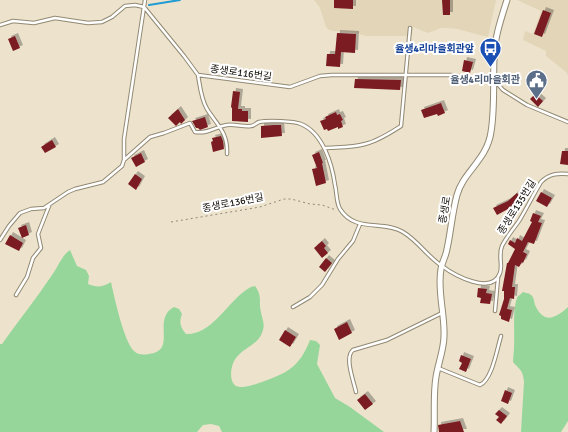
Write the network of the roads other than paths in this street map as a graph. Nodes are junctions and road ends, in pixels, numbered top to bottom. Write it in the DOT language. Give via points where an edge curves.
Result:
graph roads {
  1 [pos="145,0"];
  2 [pos="507,0"];
  3 [pos="144,7"];
  4 [pos="0,25"];
  5 [pos="410,28"];
  6 [pos="198,75"];
  7 [pos="405,75"];
  8 [pos="495,81"];
  9 [pos="568,122"];
  10 [pos="221,127"];
  11 [pos="324,148"];
  12 [pos="227,154"];
  13 [pos="124,160"];
  14 [pos="568,174"];
  15 [pos="49,206"];
  16 [pos="360,224"];
  17 [pos="0,240"];
  18 [pos="442,266"];
  19 [pos="498,278"];
  20 [pos="16,295"];
  21 [pos="293,307"];
  22 [pos="495,311"];
  23 [pos="443,313"];
  24 [pos="501,336"];
  25 [pos="438,368"];
  26 [pos="356,392"];
  27 [pos="434,432"];
  1 -- 3 [label="lane"];
  2 -- 8 [label="street, 종생로" via="496,39"];
  3 -- 4 [label="lane" via="125,6 102,22 88,23 55,18 34,23 13,21"];
  3 -- 6 [label="lane, 종생로116번길"];
  3 -- 13 [label="lane" via="125,132"];
  5 -- 7 [label="lane"];
  6 -- 7 [label="lane, 종생로116번길" via="290,87 332,74"];
  6 -- 10 [label="lane" via="204,102"];
  7 -- 8 [label="lane, 종생로116번길" via="451,75"];
  7 -- 11 [label="lane" via="401,126 366,144"];
  8 -- 9 [label="lane" via="527,105"];
  8 -- 18 [label="street, 종생로" via="488,143 483,155 457,192"];
  10 -- 11 [label="lane" via="252,126 259,122 301,124 311,131"];
  10 -- 12 [label="lane" via="228,146"];
  10 -- 13 [label="lane" via="201,133 195,132 190,123 143,141"];
  11 -- 16 [label="lane" via="337,201 343,214"];
  13 -- 15 [label="lane" via="122,166 103,182 68,192"];
  14 -- 19 [label="lane, 종생로135번길" via="553,174 541,182 502,245"];
  15 -- 17 [label="lane" via="20,213"];
  15 -- 20 [label="lane" via="38,234 41,248 33,258 27,277"];
  16 -- 18 [label="lane" via="392,228 404,233"];
  16 -- 21 [label="lane" via="353,241 322,285 310,298"];
  18 -- 19 [label="lane" via="476,282 486,284"];
  18 -- 23 [label="street, 종생로"];
  19 -- 22 [label="lane, 종생로135번길"];
  23 -- 25 [label="street, 종생로" via="444,338"];
  23 -- 26 [label="lane" via="386,340 350,352 348,356"];
  24 -- 25 [label="lane" via="488,378 484,383 480,385"];
  25 -- 27 [label="street, 종생로" via="434,396"];
}
